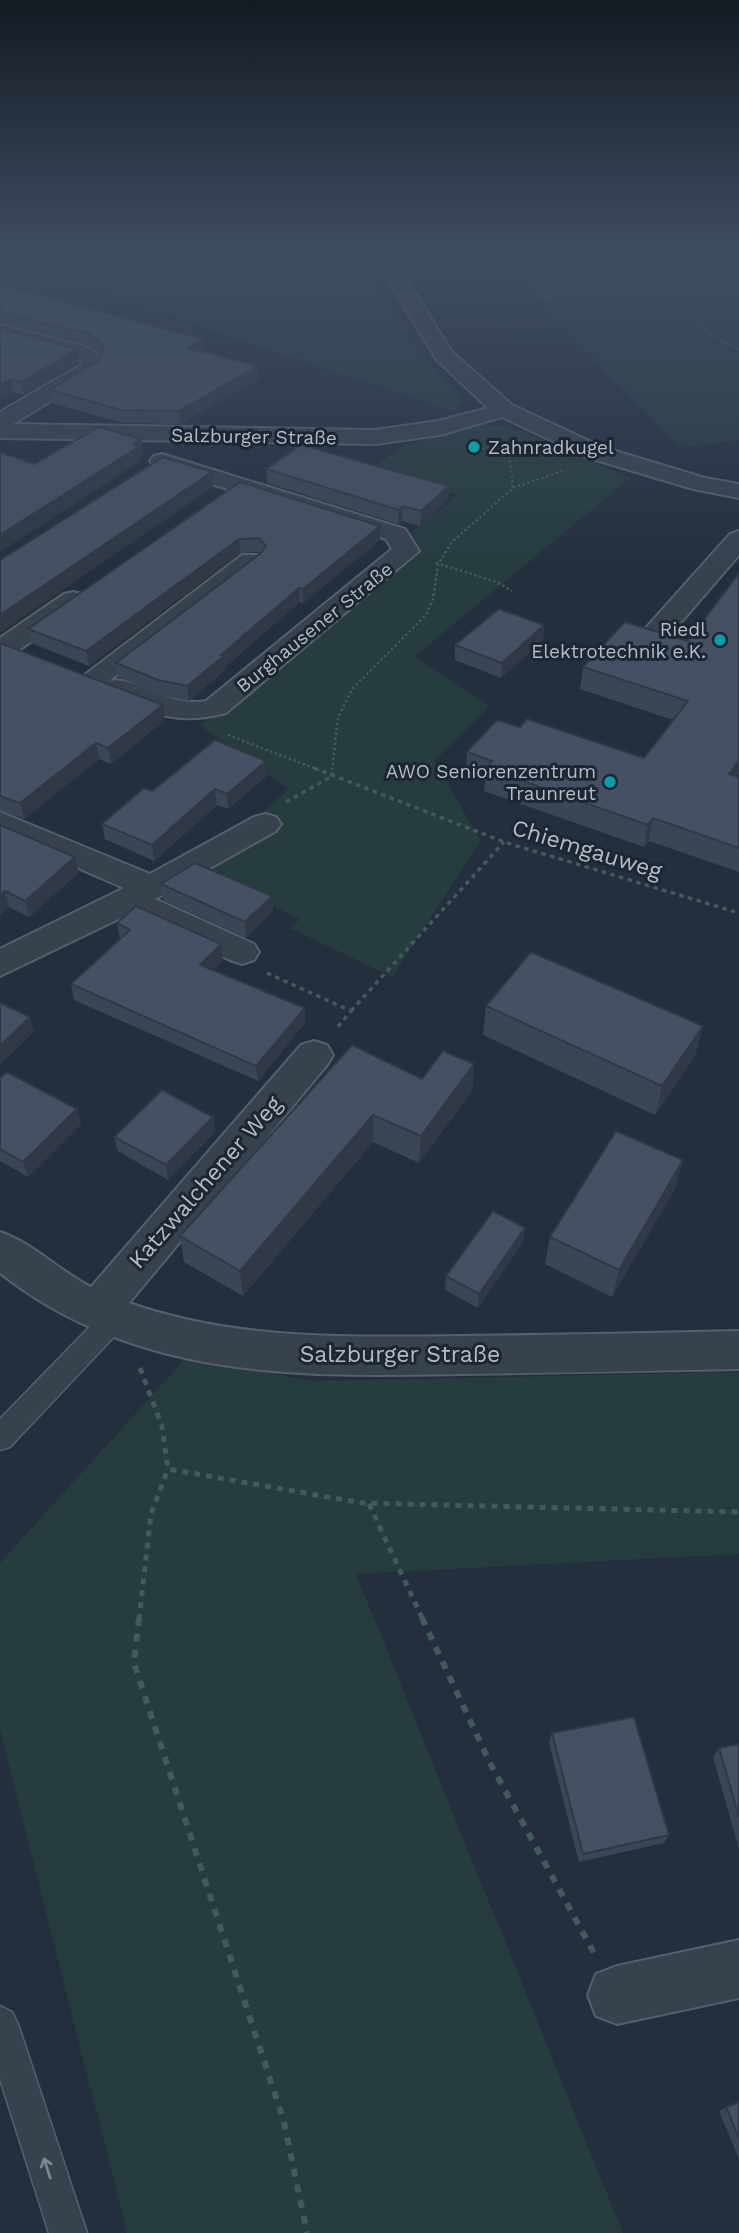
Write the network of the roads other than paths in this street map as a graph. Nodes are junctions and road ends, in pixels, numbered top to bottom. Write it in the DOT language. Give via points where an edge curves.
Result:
graph roads {
  1 [pos="93,359"];
  2 [pos="448,359"];
  3 [pos="505,410"];
  4 [pos="0,430"];
  5 [pos="179,435"];
  6 [pos="162,461"];
  7 [pos="139,476"];
  8 [pos="238,484"];
  9 [pos="739,491"];
  10 [pos="216,500"];
  11 [pos="739,539"];
  12 [pos="251,560"];
  13 [pos="95,585"];
  14 [pos="654,636"];
  15 [pos="12,649"];
  16 [pos="0,822"];
  17 [pos="265,824"];
  18 [pos="140,893"];
  19 [pos="242,952"];
  20 [pos="0,964"];
  21 [pos="314,1055"];
  22 [pos="0,1249"];
  23 [pos="116,1317"];
  24 [pos="739,1350"];
  25 [pos="0,1438"];
  26 [pos="739,1969"];
  27 [pos="617,1995"];
  28 [pos="0,2024"];
  29 [pos="68,2233"];
  1 -- 4 [label="street" via="91,368 5,418"];
  2 -- 3 [label="street"];
  3 -- 5 [label="street, Salzburger Straße" via="440,429 386,436"];
  3 -- 9 [label="street" via="609,458"];
  4 -- 5 [label="street, Salzburger Straße"];
  5 -- 6 [label="street" via="175,452"];
  6 -- 7 [label="street"];
  6 -- 8 [label="street, Burghausener Straße"];
  8 -- 10 [label="street"];
  8 -- 12 [label="street, Burghausener Straße" via="396,534 406,551 216,707 196,714 176,712 80,675"];
  11 -- 14 [label="street"];
  13 -- 15 [label="street"];
  16 -- 18 [label="street"];
  17 -- 18 [label="street"];
  18 -- 19 [label="street"];
  18 -- 20 [label="street"];
  21 -- 23 [label="street, Katzwalchener Weg"];
  22 -- 23 [label="street, Salzburger Straße" via="56,1290"];
  23 -- 24 [label="street, Salzburger Straße" via="223,1346 324,1357"];
  23 -- 25 [label="lane"];
  26 -- 27 [label="street"];
  29 -- 28 [label="lane, one-way"];
}
